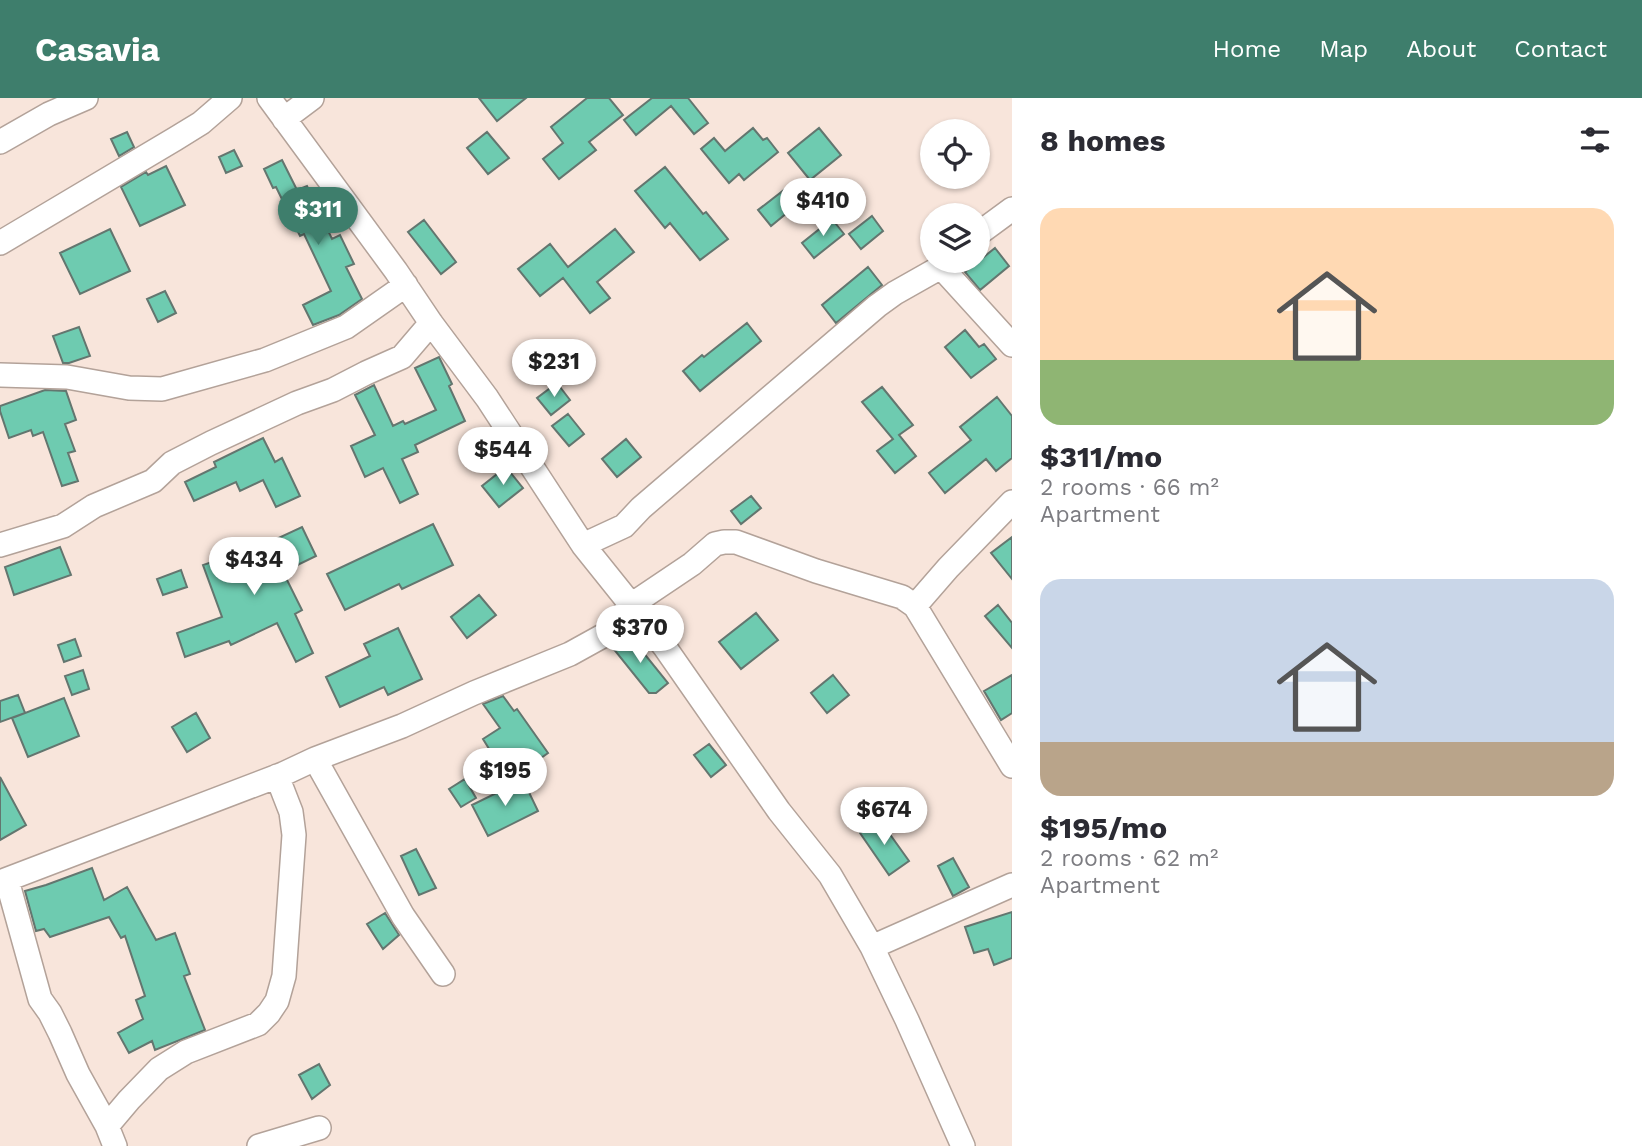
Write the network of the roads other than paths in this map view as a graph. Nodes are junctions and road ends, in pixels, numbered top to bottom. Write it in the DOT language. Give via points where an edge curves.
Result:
graph roads {
  1 [pos="86,98"];
  2 [pos="230,98"];
  3 [pos="269,98"];
  4 [pos="312,98"];
  5 [pos="285,119"];
  6 [pos="0,142"];
  7 [pos="1012,209"];
  8 [pos="990,225"];
  9 [pos="0,243"];
  10 [pos="929,273"];
  11 [pos="952,273"];
  12 [pos="406,285"];
  13 [pos="431,323"];
  14 [pos="1012,345"];
  15 [pos="0,375"];
  16 [pos="1012,502"];
  17 [pos="0,545"];
  18 [pos="583,545"];
  19 [pos="631,604"];
  20 [pos="915,606"];
  21 [pos="316,759"];
  22 [pos="1012,766"];
  23 [pos="277,776"];
  24 [pos="4,881"];
  25 [pos="1012,885"];
  26 [pos="872,947"];
  27 [pos="443,974"];
  28 [pos="319,1128"];
  29 [pos="111,1136"];
  30 [pos="259,1146"];
  31 [pos="963,1146"];
  1 -- 6 [label="street"];
  2 -- 9 [label="street" via="201,123"];
  3 -- 5 [label="street"];
  4 -- 5 [label="street"];
  5 -- 12 [label="street"];
  7 -- 8 [label="street"];
  10 -- 18 [label="street" via="877,306 624,526"];
  11 -- 14 [label="street"];
  12 -- 13 [label="street"];
  12 -- 15 [label="street" via="346,327 265,360 162,389 67,377"];
  13 -- 17 [label="street" via="402,357 211,443 172,463 153,481 93,506 63,526"];
  13 -- 18 [label="street" via="487,398"];
  16 -- 20 [label="street"];
  18 -- 19 [label="street"];
  19 -- 20 [label="street" via="715,544 736,542 902,597"];
  19 -- 21 [label="street" via="608,633 570,654"];
  19 -- 26 [label="street" via="830,875"];
  20 -- 22 [label="street"];
  21 -- 23 [label="street"];
  21 -- 27 [label="street" via="403,916"];
  23 -- 24 [label="street"];
  23 -- 29 [label="street" via="294,835 285,976 277,1001 258,1024 186,1052 159,1069 129,1100"];
  24 -- 29 [label="street" via="40,999"];
  25 -- 26 [label="street"];
  26 -- 31 [label="street"];
  28 -- 30 [label="street"];
}
